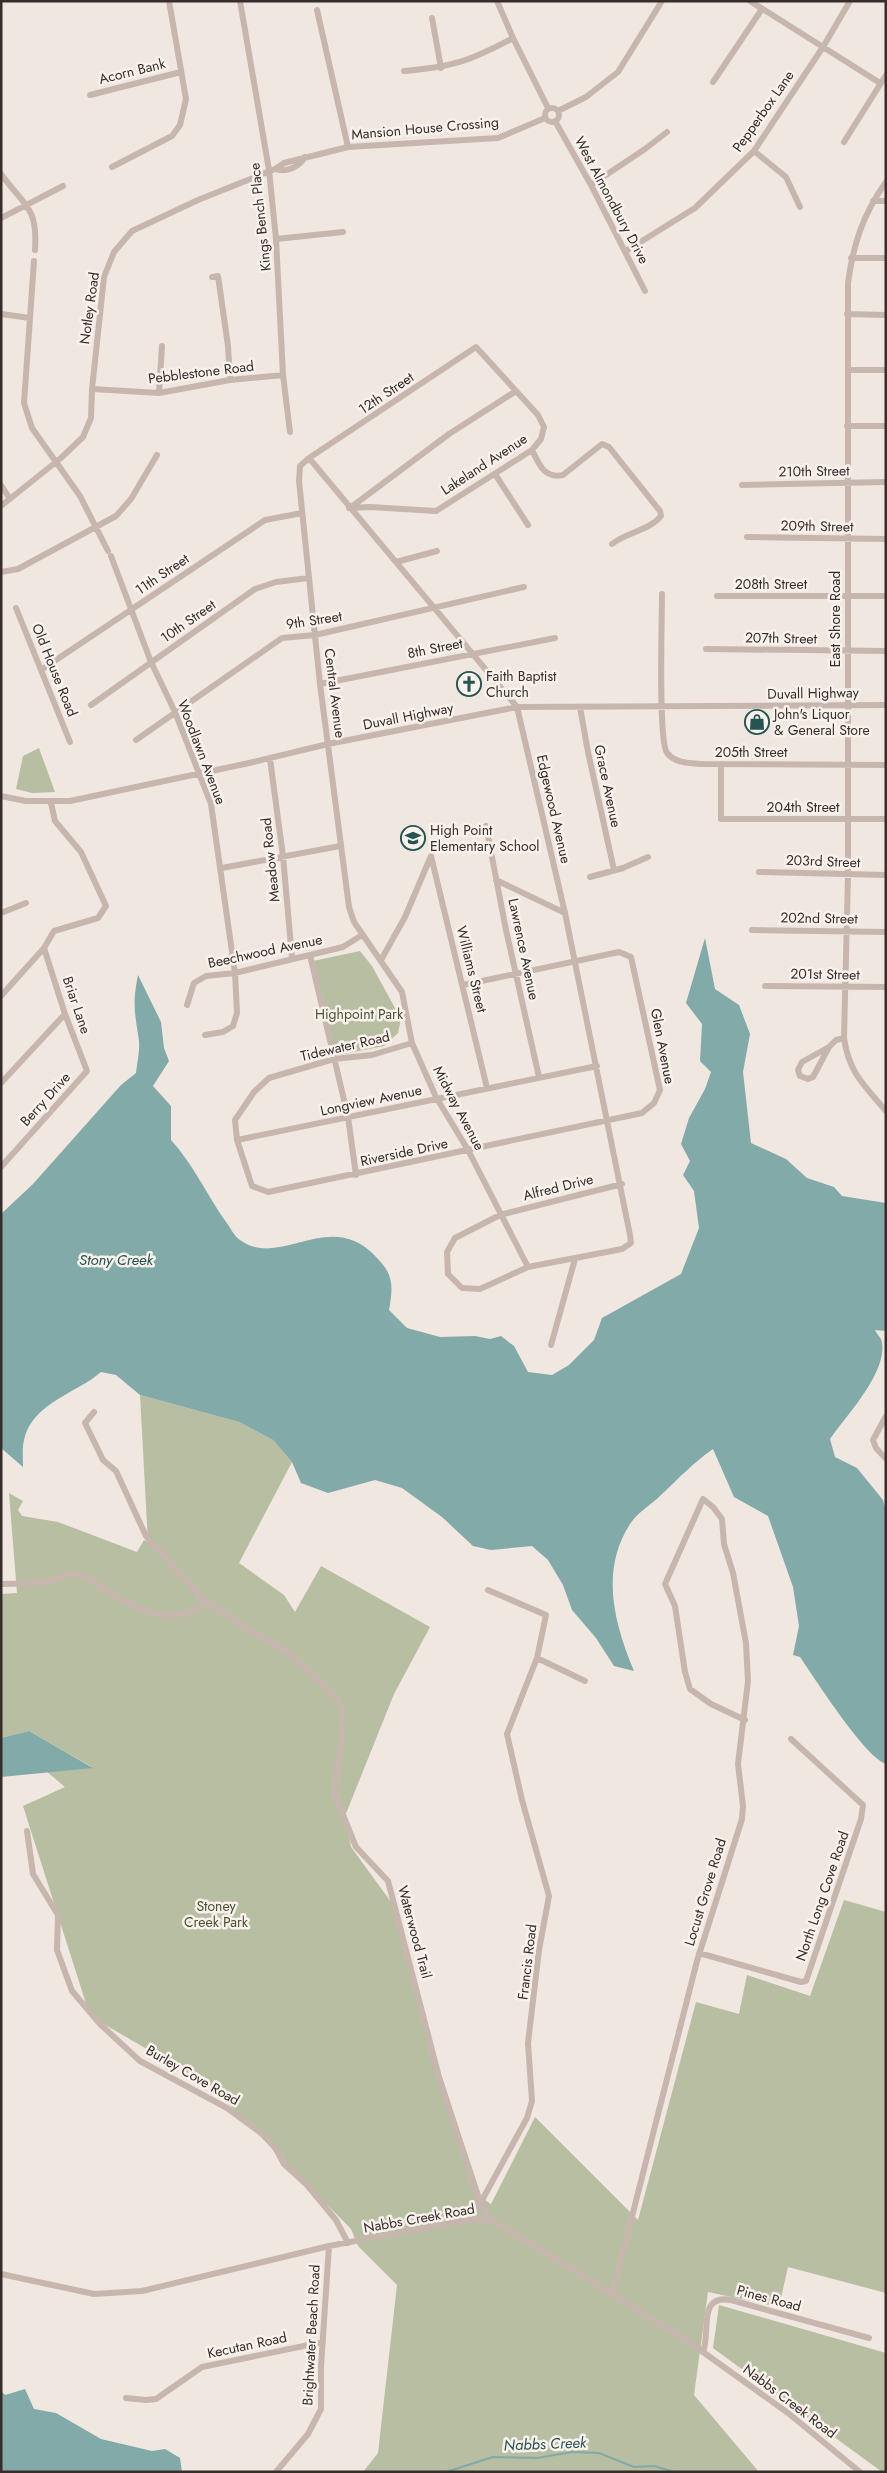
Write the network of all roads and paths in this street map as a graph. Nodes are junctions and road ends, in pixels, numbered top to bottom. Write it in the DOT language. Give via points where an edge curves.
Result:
graph roads {
  1 [pos="169,1"];
  2 [pos="240,1"];
  3 [pos="497,1"];
  4 [pos="662,1"];
  5 [pos="750,1"];
  6 [pos="850,1"];
  7 [pos="762,9"];
  8 [pos="317,10"];
  9 [pos="432,18"];
  10 [pos="513,38"];
  11 [pos="823,47"];
  12 [pos="441,68"];
  13 [pos="404,71"];
  14 [pos="180,72"];
  15 [pos="886,75"];
  16 [pos="713,82"];
  17 [pos="880,83"];
  18 [pos="90,95"];
  19 [pos="548,108"];
  20 [pos="558,111"];
  21 [pos="545,118"];
  22 [pos="555,122"];
  23 [pos="667,132"];
  24 [pos="844,142"];
  25 [pos="348,147"];
  26 [pos="754,151"];
  27 [pos="112,167"];
  28 [pos="272,170"];
  29 [pos="1,174"];
  30 [pos="886,182"];
  31 [pos="591,185"];
  32 [pos="63,186"];
  33 [pos="872,200"];
  34 [pos="886,201"];
  35 [pos="27,204"];
  36 [pos="800,207"];
  37 [pos="1,218"];
  38 [pos="343,232"];
  39 [pos="276,239"];
  40 [pos="35,250"];
  41 [pos="626,251"];
  42 [pos="851,258"];
  43 [pos="886,258"];
  44 [pos="34,261"];
  45 [pos="212,277"];
  46 [pos="645,291"];
  47 [pos="1,314"];
  48 [pos="847,314"];
  49 [pos="886,315"];
  50 [pos="30,318"];
  51 [pos="162,346"];
  52 [pos="848,370"];
  53 [pos="886,370"];
  54 [pos="283,375"];
  55 [pos="230,380"];
  56 [pos="92,389"];
  57 [pos="516,391"];
  58 [pos="159,392"];
  59 [pos="848,426"];
  60 [pos="886,426"];
  61 [pos="290,432"];
  62 [pos="532,450"];
  63 [pos="157,455"];
  64 [pos="309,458"];
  65 [pos="55,463"];
  66 [pos="495,474"];
  67 [pos="848,482"];
  68 [pos="886,482"];
  69 [pos="1,485"];
  70 [pos="742,485"];
  71 [pos="10,499"];
  72 [pos="1,506"];
  73 [pos="349,508"];
  74 [pos="302,513"];
  75 [pos="528,525"];
  76 [pos="97,526"];
  77 [pos="748,537"];
  78 [pos="849,539"];
  79 [pos="886,539"];
  80 [pos="612,544"];
  81 [pos="436,551"];
  82 [pos="396,562"];
  83 [pos="1,572"];
  84 [pos="309,578"];
  85 [pos="524,587"];
  86 [pos="662,594"];
  87 [pos="716,596"];
  88 [pos="847,596"];
  89 [pos="886,596"];
  90 [pos="434,607"];
  91 [pos="16,608"];
  92 [pos="132,609"];
  93 [pos="315,635"];
  94 [pos="555,638"];
  95 [pos="706,649"];
  96 [pos="886,651"];
  97 [pos="847,652"];
  98 [pos="472,654"];
  99 [pos="151,662"];
  100 [pos="41,670"];
  101 [pos="320,684"];
  102 [pos="848,704"];
  103 [pos="91,705"];
  104 [pos="661,705"];
  105 [pos="886,705"];
  106 [pos="517,707"];
  107 [pos="580,707"];
  108 [pos="175,712"];
  109 [pos="136,740"];
  110 [pos="70,742"];
  111 [pos="328,744"];
  112 [pos="270,759"];
  113 [pos="721,764"];
  114 [pos="848,765"];
  115 [pos="886,765"];
  116 [pos="200,773"];
  117 [pos="1,796"];
  118 [pos="51,803"];
  119 [pos="848,820"];
  120 [pos="886,820"];
  121 [pos="486,826"];
  122 [pos="340,846"];
  123 [pos="283,856"];
  124 [pos="648,857"];
  125 [pos="222,868"];
  126 [pos="614,870"];
  127 [pos="759,872"];
  128 [pos="848,875"];
  129 [pos="886,875"];
  130 [pos="590,877"];
  131 [pos="496,880"];
  132 [pos="26,903"];
  133 [pos="1,913"];
  134 [pos="565,913"];
  135 [pos="752,930"];
  136 [pos="846,932"];
  137 [pos="886,932"];
  138 [pos="362,934"];
  139 [pos="44,948"];
  140 [pos="310,955"];
  141 [pos="292,958"];
  142 [pos="381,960"];
  143 [pos="574,962"];
  144 [pos="235,973"];
  145 [pos="516,975"];
  146 [pos="463,985"];
  147 [pos="765,986"];
  148 [pos="886,987"];
  149 [pos="846,988"];
  150 [pos="1,996"];
  151 [pos="187,1005"];
  152 [pos="65,1014"];
  153 [pos="205,1035"];
  154 [pos="844,1038"];
  155 [pos="412,1043"];
  156 [pos="829,1047"];
  157 [pos="334,1059"];
  158 [pos="597,1066"];
  159 [pos="88,1071"];
  160 [pos="539,1077"];
  161 [pos="1,1083"];
  162 [pos="487,1088"];
  163 [pos="437,1099"];
  164 [pos="885,1108"];
  165 [pos="348,1117"];
  166 [pos="608,1120"];
  167 [pos="237,1140"];
  168 [pos="468,1150"];
  169 [pos="1,1166"];
  170 [pos="356,1175"];
  171 [pos="622,1184"];
  172 [pos="500,1215"];
  173 [pos="630,1235"];
  174 [pos="575,1259"];
  175 [pos="528,1267"];
  176 [pos="551,1345"];
  177 [pos="94,1412"];
  178 [pos="886,1416"];
  179 [pos="886,1459"];
  180 [pos="1,1584"];
  181 [pos="488,1590"];
  182 [pos="206,1601"];
  183 [pos="537,1658"];
  184 [pos="585,1680"];
  185 [pos="745,1720"];
  186 [pos="791,1740"];
  187 [pos="27,1832"];
  188 [pos="699,1953"];
  189 [pos="480,2204"];
  190 [pos="466,2220"];
  191 [pos="488,2220"];
  192 [pos="348,2243"];
  193 [pos="329,2246"];
  194 [pos="1,2274"];
  195 [pos="612,2295"];
  196 [pos="870,2338"];
  197 [pos="322,2342"];
  198 [pos="703,2352"];
  199 [pos="126,2398"];
  200 [pos="276,2472"];
  201 [pos="860,2472"];
  1 -- 14 [label="street"];
  2 -- 28 [label="street, Kings Bench Place"];
  3 -- 10 [label="street"];
  4 -- 20 [label="street" via="618,72 586,97"];
  5 -- 7 [label="street"];
  6 -- 11 [label="street, Pepperbox Lane"];
  7 -- 11 [label="street"];
  7 -- 16 [label="street"];
  8 -- 25 [label="street"];
  9 -- 12 [label="street"];
  10 -- 12 [label="street" via="476,58"];
  10 -- 19 [label="street"];
  11 -- 17 [label="street"];
  11 -- 26 [label="street, Pepperbox Lane"];
  12 -- 13 [label="street"];
  14 -- 18 [label="street, Acorn Bank"];
  14 -- 27 [label="street" via="186,99 180,125 172,136"];
  15 -- 17 [label="street"];
  17 -- 24 [label="street"];
  19 -- 20 [label="street"];
  19 -- 21 [label="street"];
  20 -- 22 [label="street"];
  21 -- 22 [label="street"];
  21 -- 25 [label="street, Mansion House Crossing" via="498,138"];
  22 -- 31 [label="street, West Almondbury Drive"];
  23 -- 31 [label="street"];
  25 -- 28 [label="street, Mansion House Crossing" via="305,157 301,164 292,168"];
  26 -- 36 [label="street" via="786,177"];
  26 -- 41 [label="street, Pepperbox Lane" via="695,208"];
  28 -- 39 [label="street, Kings Bench Place"];
  28 -- 56 [label="street, Notley Road" via="132,231 114,252 104,277"];
  29 -- 35 [label="street"];
  30 -- 33 [label="street, East Shore Road"];
  31 -- 41 [label="street, West Almondbury Drive"];
  32 -- 35 [label="street"];
  33 -- 34 [label="street"];
  33 -- 42 [label="street, East Shore Road"];
  35 -- 37 [label="street"];
  35 -- 40 [label="street" via="34,219"];
  38 -- 39 [label="street"];
  39 -- 54 [label="street, Kings Bench Place"];
  41 -- 46 [label="street, West Almondbury Drive"];
  42 -- 43 [label="street"];
  42 -- 48 [label="street, East Shore Road"];
  44 -- 50 [label="street, Woodlawn Avenue"];
  45 -- 55 [label="street" via="218,276"];
  47 -- 50 [label="street"];
  48 -- 49 [label="street"];
  48 -- 52 [label="street, East Shore Road"];
  50 -- 65 [label="street, Woodlawn Avenue" via="24,403 32,428"];
  51 -- 58 [label="street"];
  52 -- 53 [label="street"];
  52 -- 59 [label="street, East Shore Road"];
  54 -- 55 [label="street, Pebblestone Road"];
  54 -- 61 [label="street, Kings Bench Place"];
  55 -- 58 [label="street, Pebblestone Road"];
  56 -- 58 [label="street, Pebblestone Road"];
  56 -- 65 [label="street, Notley Road" via="91,418 83,437"];
  57 -- 62 [label="street, Lakeland Avenue" via="544,427"];
  57 -- 64 [label="street, 12th Street" via="476,347"];
  57 -- 73 [label="street" via="449,434"];
  59 -- 60 [label="street"];
  59 -- 67 [label="street, East Shore Road"];
  62 -- 66 [label="street, Lakeland Avenue"];
  62 -- 80 [label="street" via="544,471 556,476 563,475 602,444 610,447 661,516 644,529"];
  63 -- 76 [label="street" via="116,516"];
  64 -- 73 [label="street, Edgewood Avenue"];
  64 -- 74 [label="street, Central Avenue" via="300,466"];
  65 -- 71 [label="street, Notley Road"];
  65 -- 76 [label="street, Woodlawn Avenue"];
  66 -- 73 [label="street, Lakeland Avenue" via="436,511"];
  66 -- 75 [label="street"];
  67 -- 68 [label="street, 210th Street"];
  67 -- 70 [label="street, 210th Street"];
  67 -- 78 [label="street, East Shore Road"];
  69 -- 71 [label="street"];
  71 -- 72 [label="street, Notley Road"];
  73 -- 82 [label="street, Edgewood Avenue"];
  74 -- 84 [label="street, Central Avenue"];
  74 -- 92 [label="street, 11th Street" via="265,520"];
  76 -- 83 [label="street" via="18,569"];
  76 -- 92 [label="street, Woodlawn Avenue"];
  77 -- 78 [label="street, 209th Street"];
  78 -- 79 [label="street, 209th Street"];
  78 -- 88 [label="street, East Shore Road"];
  81 -- 82 [label="street"];
  82 -- 90 [label="street, Edgewood Avenue"];
  84 -- 93 [label="street, Central Avenue"];
  84 -- 99 [label="street, 10th Street" via="276,582 255,589"];
  85 -- 90 [label="street, 9th Street"];
  86 -- 104 [label="street, 205th Street"];
  87 -- 88 [label="street, 208th Street"];
  88 -- 89 [label="street, 208th Street"];
  88 -- 97 [label="street, East Shore Road"];
  90 -- 93 [label="street, 9th Street"];
  90 -- 98 [label="street, Edgewood Avenue"];
  91 -- 100 [label="street, Old House Road"];
  92 -- 99 [label="street, Woodlawn Avenue"];
  92 -- 100 [label="street, 11th Street"];
  93 -- 101 [label="street, Central Avenue"];
  93 -- 108 [label="street, 9th Street" via="282,638"];
  94 -- 98 [label="street, 8th Street"];
  95 -- 97 [label="street, 207th Street"];
  96 -- 97 [label="street, 207th Street"];
  97 -- 102 [label="street, East Shore Road"];
  98 -- 101 [label="street, 8th Street"];
  98 -- 106 [label="street, Edgewood Avenue"];
  99 -- 103 [label="street, 10th Street"];
  99 -- 108 [label="street, Woodlawn Avenue"];
  100 -- 110 [label="street, Old House Road"];
  101 -- 111 [label="street, Central Avenue"];
  102 -- 104 [label="street, Duvall Highway"];
  102 -- 105 [label="street, Duvall Highway"];
  102 -- 114 [label="street, East Shore Road"];
  104 -- 107 [label="street, Duvall Highway"];
  104 -- 113 [label="street, 205th Street" via="668,753 681,762"];
  106 -- 107 [label="street, Duvall Highway"];
  106 -- 111 [label="street, Duvall Highway"];
  106 -- 134 [label="street, Edgewood Avenue"];
  107 -- 126 [label="street, Grace Avenue"];
  108 -- 109 [label="street, 9th Street"];
  108 -- 116 [label="street, Woodlawn Avenue"];
  111 -- 112 [label="street, Duvall Highway"];
  111 -- 122 [label="street, Central Avenue"];
  112 -- 116 [label="street, Duvall Highway"];
  112 -- 123 [label="street, Meadow Road"];
  113 -- 114 [label="street, 205th Street"];
  113 -- 119 [label="street, 204th Street" via="721,819"];
  114 -- 115 [label="street, 205th Street"];
  114 -- 119 [label="street, East Shore Road"];
  116 -- 118 [label="street, Duvall Highway" via="100,796"];
  116 -- 125 [label="street, Woodlawn Avenue" via="211,804"];
  117 -- 118 [label="street, Duvall Highway"];
  118 -- 139 [label="street" via="55,821 82,852 106,906 98,918 54,931"];
  119 -- 120 [label="street, 204th Street"];
  119 -- 128 [label="street, East Shore Road"];
  121 -- 131 [label="street, Lawrence Avenue"];
  122 -- 123 [label="street"];
  122 -- 138 [label="street, Central Avenue" via="349,907"];
  123 -- 125 [label="street"];
  123 -- 141 [label="street, Meadow Road"];
  124 -- 126 [label="street"];
  125 -- 144 [label="street, Woodlawn Avenue"];
  126 -- 130 [label="street"];
  127 -- 128 [label="street, 203rd Street"];
  128 -- 129 [label="street, 203rd Street"];
  128 -- 136 [label="street, East Shore Road"];
  131 -- 134 [label="street"];
  131 -- 145 [label="street, Lawrence Avenue"];
  132 -- 133 [label="street"];
  134 -- 143 [label="street, Edgewood Avenue"];
  135 -- 136 [label="street, 202nd Street"];
  136 -- 137 [label="street, 202nd Street"];
  136 -- 149 [label="street, East Shore Road"];
  138 -- 140 [label="street, Beechwood Avenue" via="343,947"];
  138 -- 142 [label="street, Midway Avenue"];
  139 -- 150 [label="street"];
  139 -- 152 [label="street, Briar Lane"];
  140 -- 141 [label="street, Beechwood Avenue"];
  140 -- 157 [label="street"];
  141 -- 144 [label="street, Beechwood Avenue"];
  142 -- 146 [label="street, Williams Street" via="405,917 431,856"];
  142 -- 155 [label="street, Midway Avenue" via="402,992"];
  143 -- 145 [label="street"];
  143 -- 158 [label="street, Edgewood Avenue"];
  143 -- 166 [label="street, Glen Avenue" via="619,952 631,956 660,1090 654,1103 642,1113"];
  144 -- 151 [label="street, Beechwood Avenue" via="206,976 194,983"];
  144 -- 153 [label="street, Woodlawn Avenue" via="237,1013 233,1026 223,1032"];
  145 -- 146 [label="street"];
  145 -- 160 [label="street, Lawrence Avenue"];
  146 -- 162 [label="street, Williams Street"];
  147 -- 149 [label="street, 201st Street"];
  148 -- 149 [label="street, 201st Street"];
  149 -- 154 [label="street, East Shore Road"];
  152 -- 159 [label="street, Briar Lane"];
  152 -- 161 [label="street"];
  154 -- 156 [label="street"];
  154 -- 164 [label="street, East Shore Road" via="847,1058 856,1075"];
  155 -- 157 [label="street, Tidewater Road" via="372,1055"];
  155 -- 163 [label="street, Midway Avenue"];
  156 -- 156 [label="street" via="813,1077 800,1076 800,1064"];
  157 -- 165 [label="street"];
  157 -- 167 [label="street, Tidewater Road" via="269,1078 254,1092 235,1120"];
  158 -- 160 [label="street, Longview Avenue"];
  158 -- 166 [label="street, Edgewood Avenue"];
  159 -- 169 [label="street, Berry Drive"];
  160 -- 162 [label="street, Longview Avenue"];
  162 -- 163 [label="street, Longview Avenue"];
  163 -- 165 [label="street, Longview Avenue"];
  163 -- 168 [label="street, Midway Avenue"];
  165 -- 167 [label="street, Longview Avenue"];
  165 -- 170 [label="street"];
  166 -- 168 [label="street, Riverside Drive"];
  166 -- 171 [label="street, Edgewood Avenue"];
  167 -- 170 [label="street, Riverside Drive" via="252,1186 268,1192"];
  168 -- 170 [label="street, Riverside Drive"];
  168 -- 172 [label="street, Midway Avenue"];
  171 -- 172 [label="street, Alfred Drive"];
  171 -- 173 [label="street, Edgewood Avenue"];
  172 -- 175 [label="street, Midway Avenue"];
  172 -- 175 [label="street, Alfred Drive" via="455,1238 447,1252 448,1274 462,1288 480,1288"];
  173 -- 174 [label="street, Alfred Drive" via="630,1243 622,1249"];
  174 -- 175 [label="street, Alfred Drive"];
  174 -- 176 [label="street"];
  177 -- 182 [label="street, Waterwood Trail" via="85,1423 103,1460 116,1471 146,1536"];
  178 -- 179 [label="street" via="874,1440 876,1448"];
  180 -- 182 [label="street" via="43,1583 73,1573 80,1574 150,1614 164,1616 190,1611"];
  181 -- 183 [label="street, Francis Road" via="546,1615"];
  182 -- 189 [label="street, Waterwood Trail" via="287,1651 337,1699 342,1709 343,1728 334,1793 356,1847 388,1881 439,2077"];
  183 -- 184 [label="street"];
  183 -- 189 [label="street, Francis Road" via="507,1734 549,1896 528,2043 530,2109"];
  185 -- 185 [label="street, Locust Grove Road" via="748,1681 746,1643 739,1606 724,1544 722,1519 703,1499 665,1584 675,1606 690,1689 711,1704"];
  185 -- 188 [label="street, Locust Grove Road" via="738,1764 742,1819"];
  186 -- 188 [label="street, North Long Cove Road" via="863,1804 862,1816 806,1981"];
  187 -- 192 [label="street, Burley Cove Road" via="34,1874 58,1915 57,1950 72,1991 100,2024 140,2061 227,2108 264,2135 284,2164 336,2220"];
  188 -- 195 [label="street, Locust Grove Road"];
  189 -- 190 [label="street" via="469,2212"];
  189 -- 191 [label="street" via="485,2208"];
  190 -- 191 [label="street, Nabbs Creek Road"];
  190 -- 192 [label="street, Nabbs Creek Road"];
  191 -- 195 [label="street, Nabbs Creek Road"];
  192 -- 193 [label="street, Nabbs Creek Road"];
  193 -- 194 [label="street, Nabbs Creek Road" via="142,2291 94,2294"];
  193 -- 197 [label="street, Brightwater Beach Road"];
  195 -- 198 [label="street, Nabbs Creek Road"];
  196 -- 198 [label="street, Pines Road" via="724,2299 712,2303 709,2308"];
  197 -- 199 [label="street, Kecutan Road" via="202,2367 156,2399"];
  197 -- 200 [label="street, Brightwater Beach Road" via="321,2409 308,2434"];
  198 -- 201 [label="street, Nabbs Creek Road" via="788,2413"];
}
